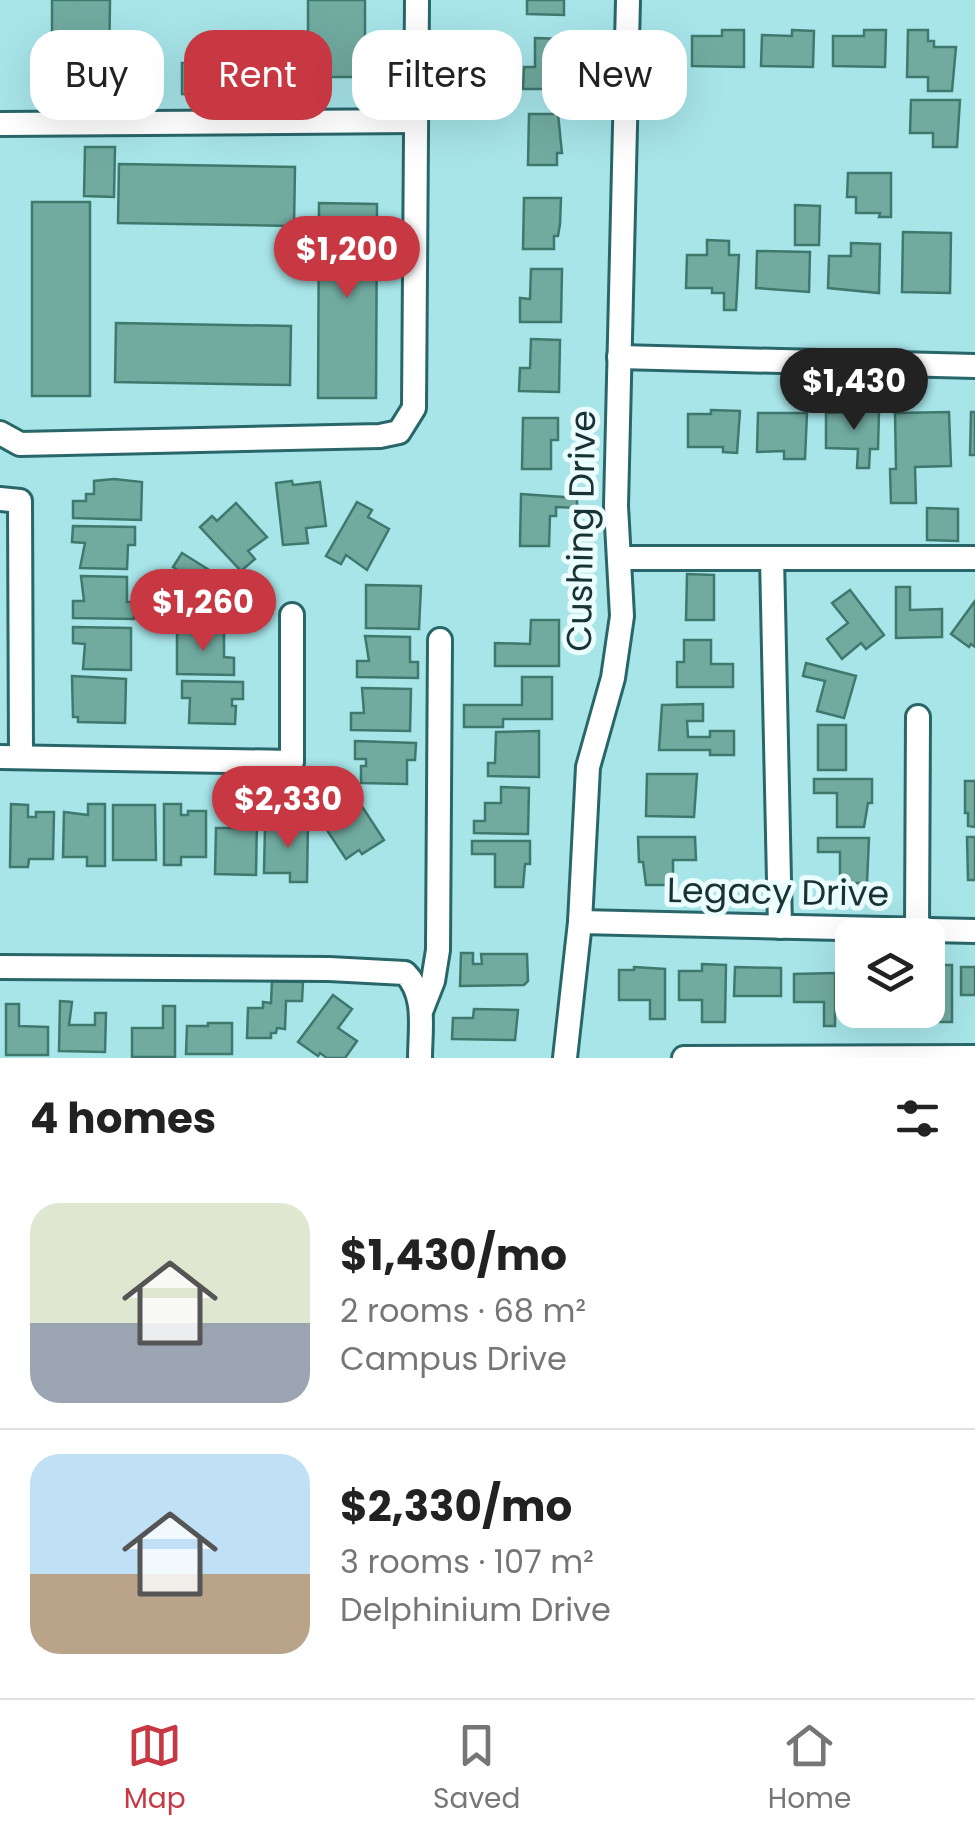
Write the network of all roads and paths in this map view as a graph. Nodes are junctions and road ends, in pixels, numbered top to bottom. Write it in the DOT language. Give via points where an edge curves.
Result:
graph roads {
  1 [pos="417,0"];
  2 [pos="628,0"];
  3 [pos="416,121"];
  4 [pos="0,124"];
  5 [pos="619,356"];
  6 [pos="975,366"];
  7 [pos="0,433"];
  8 [pos="0,499"];
  9 [pos="620,558"];
  10 [pos="772,558"];
  11 [pos="975,558"];
  12 [pos="292,614"];
  13 [pos="10,622"];
  14 [pos="440,640"];
  15 [pos="918,716"];
  16 [pos="10,757"];
  17 [pos="917,918"];
  18 [pos="580,922"];
  19 [pos="780,927"];
  20 [pos="835,929"];
  21 [pos="945,931"];
  22 [pos="975,931"];
  23 [pos="0,967"];
  24 [pos="420,1012"];
  25 [pos="975,1057"];
  26 [pos="420,1058"];
  27 [pos="564,1058"];
  28 [pos="684,1058"];
  1 -- 3 [label="street"];
  2 -- 5 [label="street, Cushing Drive"];
  3 -- 4 [label="street"];
  3 -- 7 [label="street" via="414,408 399,432 20,444"];
  5 -- 6 [label="street"];
  5 -- 9 [label="street, Cushing Drive"];
  8 -- 13 [label="street" via="20,501"];
  9 -- 10 [label="street"];
  9 -- 18 [label="street, Cushing Drive" via="622,616 613,678 588,767"];
  10 -- 11 [label="street"];
  10 -- 19 [label="street"];
  12 -- 16 [label="street" via="292,762"];
  13 -- 16 [label="street"];
  14 -- 24 [label="street" via="438,950"];
  15 -- 17 [label="street"];
  18 -- 19 [label="street, Legacy Drive"];
  18 -- 27 [label="street, Cushing Drive"];
  19 -- 20 [label="street, Legacy Drive"];
  21 -- 22 [label="street, Legacy Drive"];
  23 -- 24 [label="street" via="406,973 417,984"];
  24 -- 26 [label="street"];
  25 -- 28 [label="street"];
}
